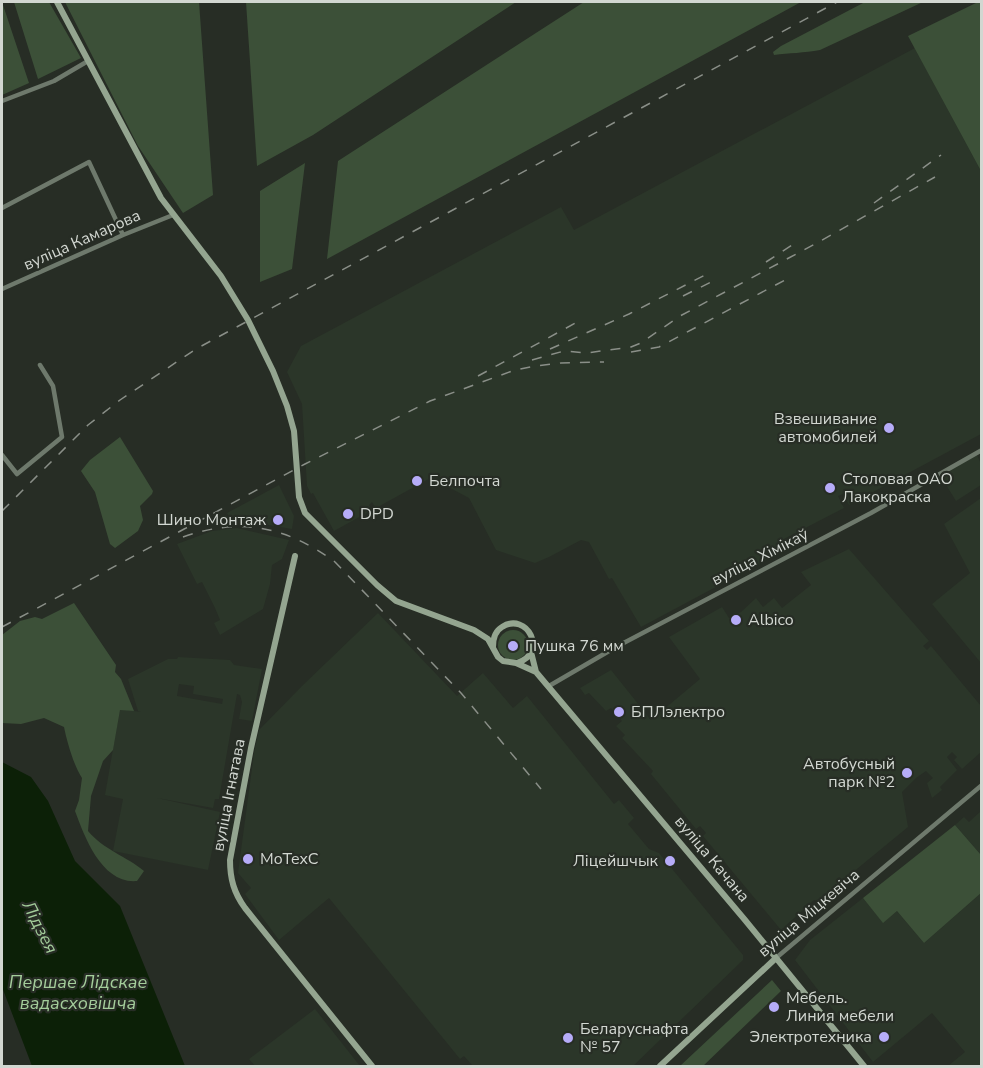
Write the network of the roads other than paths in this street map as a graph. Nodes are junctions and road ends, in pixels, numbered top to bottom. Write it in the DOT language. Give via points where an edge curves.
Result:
graph roads {
  1 [pos="57,2"];
  2 [pos="88,61"];
  3 [pos="2,101"];
  4 [pos="2,208"];
  5 [pos="173,215"];
  6 [pos="123,235"];
  7 [pos="2,289"];
  8 [pos="40,365"];
  9 [pos="981,450"];
  10 [pos="2,455"];
  11 [pos="295,556"];
  12 [pos="474,630"];
  13 [pos="496,632"];
  14 [pos="494,650"];
  15 [pos="531,652"];
  16 [pos="516,663"];
  17 [pos="536,672"];
  18 [pos="549,686"];
  19 [pos="981,785"];
  20 [pos="776,957"];
  21 [pos="372,1066"];
  22 [pos="660,1066"];
  23 [pos="864,1066"];
  1 -- 2 [label="main road, вуліца Качана"];
  2 -- 3 [label="street" via="54,81"];
  2 -- 5 [label="main road, вуліца Качана"];
  4 -- 6 [label="street" via="89,162"];
  5 -- 6 [label="street, вуліца Камарова"];
  5 -- 12 [label="main road, вуліца Качана" via="238,302 277,380 291,420 299,496 305,513 396,601"];
  6 -- 7 [label="street, вуліца Камарова"];
  8 -- 10 [label="street" via="53,386 62,437 17,474"];
  9 -- 18 [label="street, вуліца Хімікаў"];
  11 -- 21 [label="main road, вуліца Ігнатава" via="251,748 230,875 245,908"];
  12 -- 13 [label="main road, вуліца Качана"];
  12 -- 14 [label="main road, вуліца Качана" via="488,639"];
  13 -- 14 [label="main road"];
  13 -- 15 [label="main road, вуліца Качана" via="509,624 523,626 532,637"];
  14 -- 16 [label="main road, вуліца Качана" via="503,661"];
  15 -- 16 [label="main road"];
  15 -- 17 [label="main road, вуліца Качана"];
  16 -- 17 [label="main road, вуліца Качана"];
  17 -- 18 [label="main road, вуліца Качана"];
  18 -- 20 [label="main road, вуліца Качана"];
  19 -- 20 [label="street, вуліца Міцкевіча"];
  20 -- 22 [label="main road, вуліца Міцкевіча"];
  20 -- 23 [label="main road, вуліца Качана"];
}
